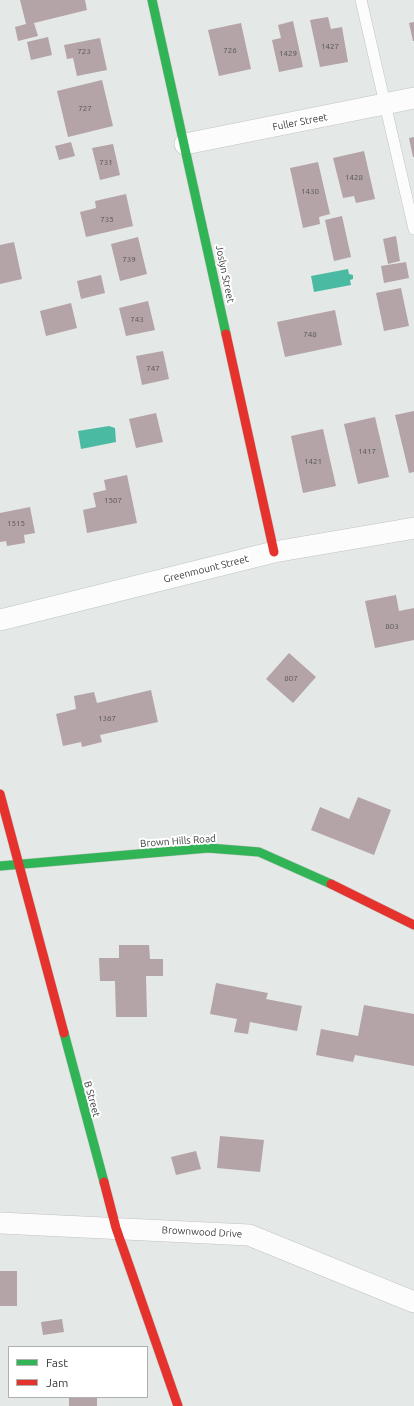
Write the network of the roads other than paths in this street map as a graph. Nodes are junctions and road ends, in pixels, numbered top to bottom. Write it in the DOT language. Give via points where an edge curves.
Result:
graph roads {
  1 [pos="152,0"];
  2 [pos="362,0"];
  3 [pos="414,98"];
  4 [pos="385,105"];
  5 [pos="185,144"];
  6 [pos="414,229"];
  7 [pos="414,528"];
  8 [pos="274,552"];
  9 [pos="0,620"];
  10 [pos="0,794"];
  11 [pos="18,864"];
  12 [pos="0,866"];
  13 [pos="414,925"];
  14 [pos="0,1223"];
  15 [pos="116,1228"];
  16 [pos="414,1302"];
  17 [pos="178,1406"];
  1 -- 5 [label="street, Joslyn Street"];
  2 -- 4 [label="lane"];
  3 -- 4 [label="street, Fuller Street"];
  4 -- 5 [label="street, Fuller Street"];
  4 -- 6 [label="lane"];
  5 -- 8 [label="street, Joslyn Street"];
  7 -- 8 [label="street, Greenmount Street"];
  8 -- 9 [label="street, Greenmount Street"];
  10 -- 11 [label="street, B Street"];
  11 -- 12 [label="street, Brown Hills Road"];
  11 -- 13 [label="street, Brown Hills Road" via="208,848 259,852 298,868"];
  11 -- 15 [label="street, B Street"];
  14 -- 15 [label="street, Brownwood Drive"];
  15 -- 16 [label="street, Brownwood Drive" via="249,1234"];
  15 -- 17 [label="street, B Street"];
}
